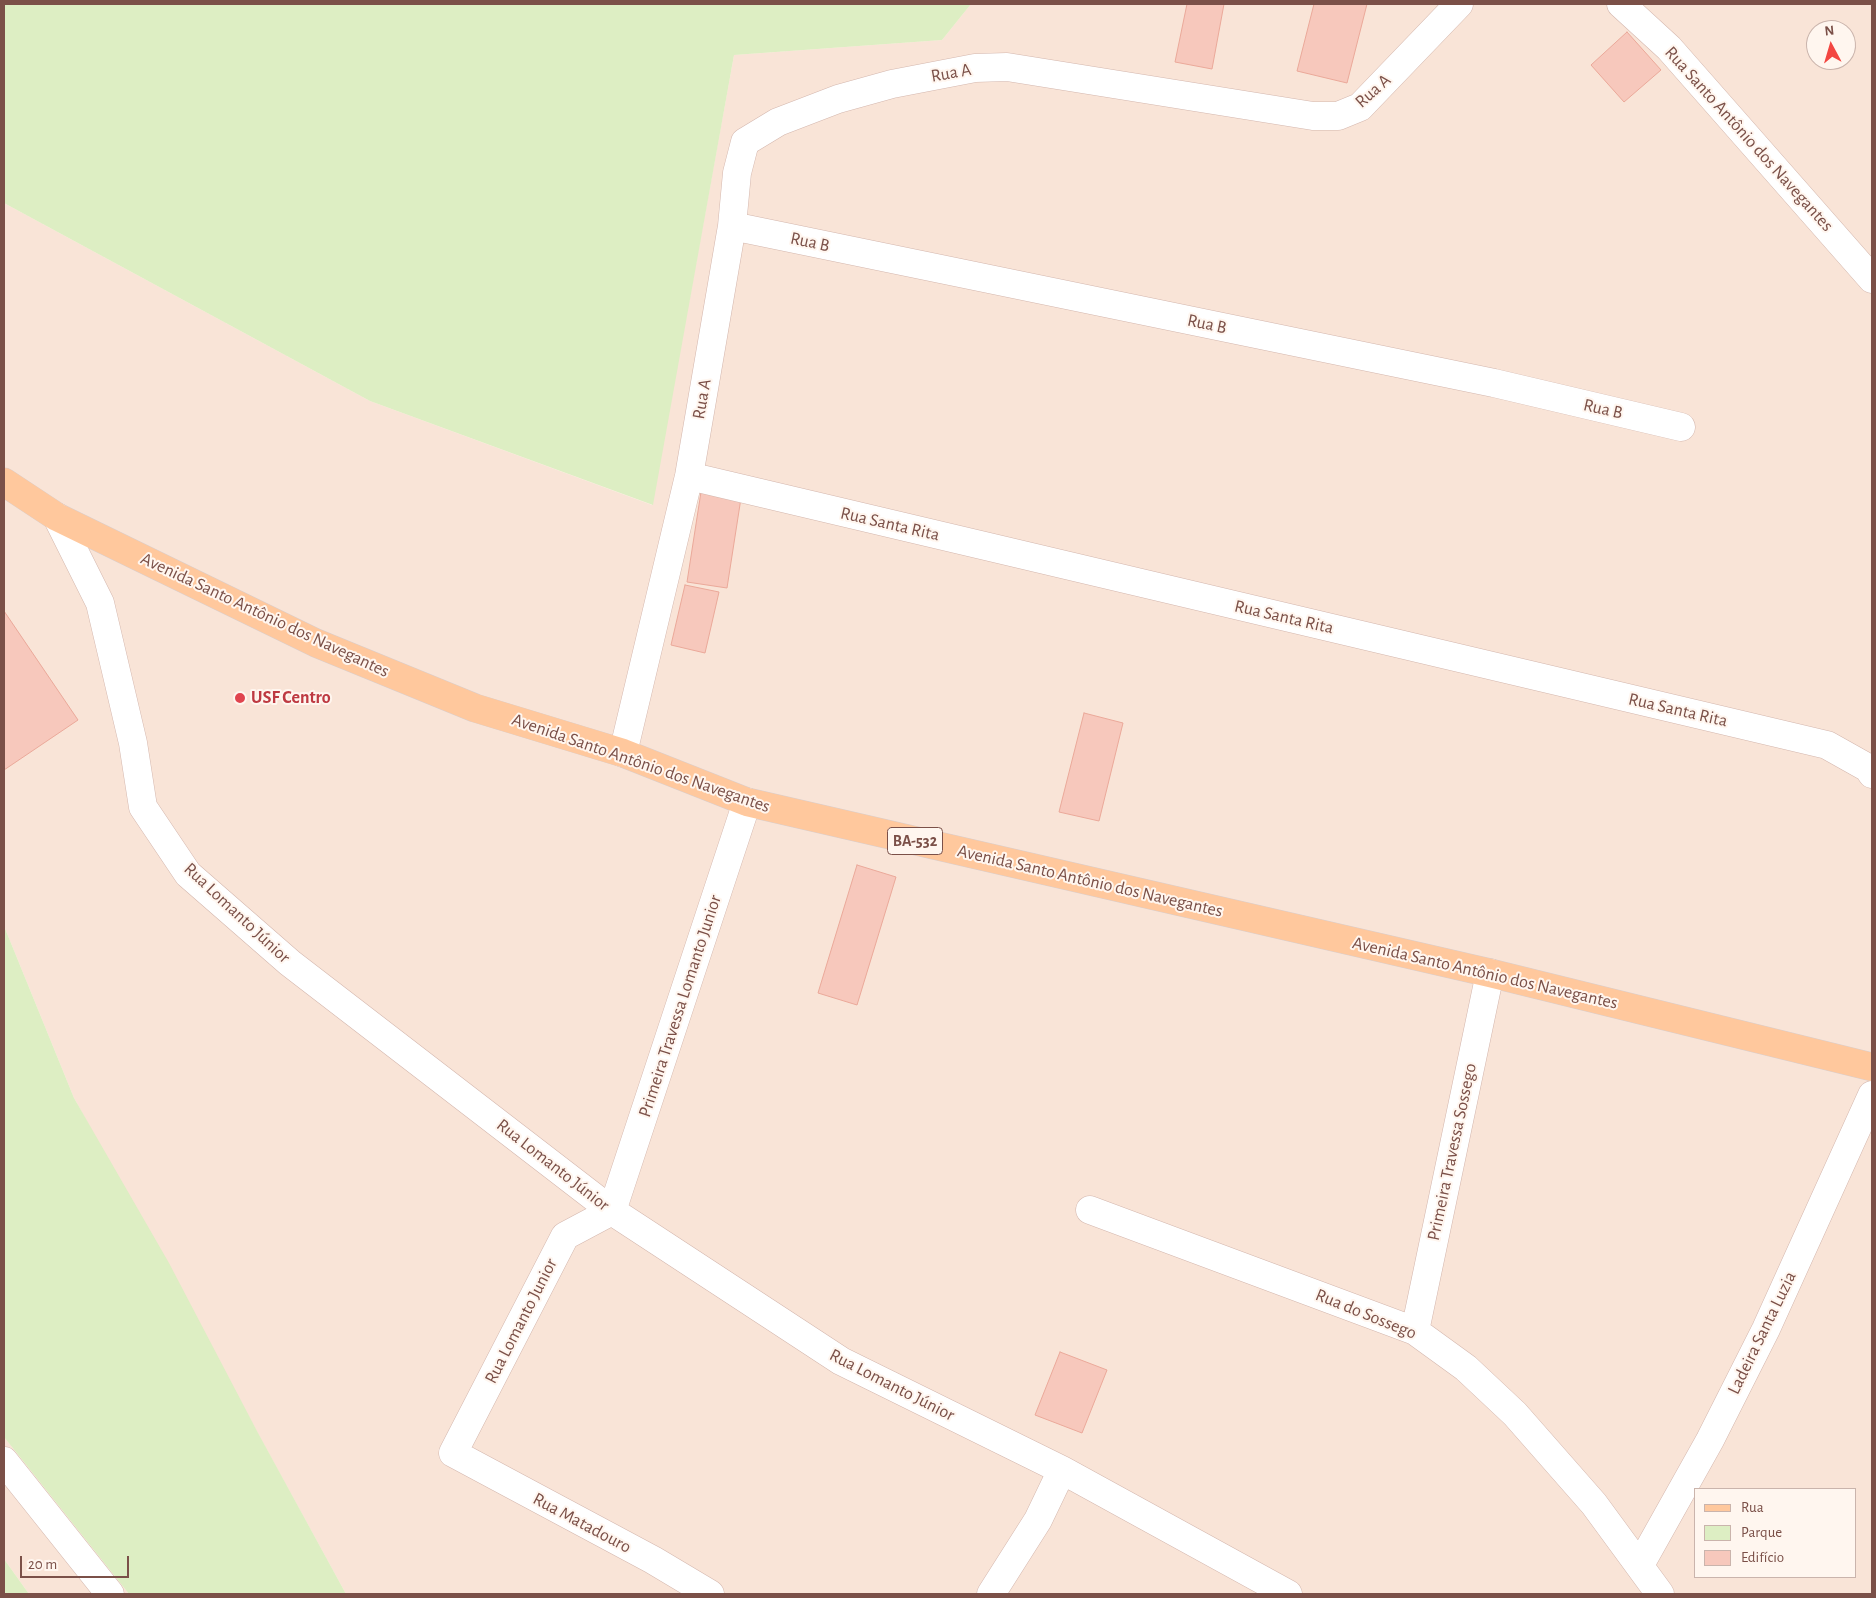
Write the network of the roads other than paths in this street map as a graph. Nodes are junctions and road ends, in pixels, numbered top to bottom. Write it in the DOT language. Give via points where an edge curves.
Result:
graph roads {
  1 [pos="1459,4"];
  2 [pos="1621,4"];
  3 [pos="732,226"];
  4 [pos="1872,279"];
  5 [pos="1681,427"];
  6 [pos="689,476"];
  7 [pos="4,482"];
  8 [pos="57,517"];
  9 [pos="623,753"];
  10 [pos="1872,774"];
  11 [pos="747,802"];
  12 [pos="1490,973"];
  13 [pos="1872,1067"];
  14 [pos="1872,1095"];
  15 [pos="1090,1210"];
  16 [pos="612,1211"];
  17 [pos="1415,1331"];
  18 [pos="453,1454"];
  19 [pos="4,1461"];
  20 [pos="1062,1470"];
  21 [pos="1640,1566"];
  22 [pos="110,1594"];
  23 [pos="710,1594"];
  24 [pos="991,1594"];
  25 [pos="1288,1594"];
  26 [pos="1660,1594"];
  1 -- 3 [label="street, Rua A" via="1360,107 1338,116 1313,116 1007,68 948,72 838,98 778,122 745,142 737,173"];
  2 -- 4 [label="street, Rua Santo Antônio dos Navegantes" via="1676,55"];
  3 -- 5 [label="street, Rua B" via="1494,383"];
  3 -- 6 [label="street, Rua A"];
  6 -- 9 [label="street, Rua A"];
  6 -- 10 [label="street, Rua Santa Rita" via="1827,745 1868,768"];
  7 -- 8 [label="main road, Avenida Santo Antônio dos Navegantes / BA-532"];
  8 -- 9 [label="main road, Avenida Santo Antônio dos Navegantes / BA-532" via="316,643 475,708"];
  8 -- 16 [label="street, Rua Lomanto Júnior" via="100,602 133,744 142,806 188,874 290,963"];
  9 -- 11 [label="main road, Avenida Santo Antônio dos Navegantes / BA-532"];
  11 -- 12 [label="main road, Avenida Santo Antônio dos Navegantes / BA-532"];
  11 -- 16 [label="street, Primeira Travessa Lomanto Junior"];
  12 -- 13 [label="main road, Avenida Santo Antônio dos Navegantes / BA-532"];
  12 -- 17 [label="street, Primeira Travessa Sossego"];
  14 -- 21 [label="street, Ladeira Santa Luzia" via="1766,1329 1710,1440"];
  15 -- 17 [label="street, Rua do Sossego"];
  16 -- 18 [label="street, Rua Lomanto Junior" via="565,1236"];
  16 -- 20 [label="street, Rua Lomanto Júnior" via="841,1361"];
  17 -- 21 [label="street, Rua do Sossego" via="1466,1368 1509,1408 1594,1504"];
  18 -- 23 [label="street, Rua Matadouro" via="653,1560"];
  19 -- 22 [label="street"];
  20 -- 24 [label="street" via="1038,1520"];
  20 -- 25 [label="street, Rua Lomanto Júnior"];
  21 -- 26 [label="street, Rua do Sossego"];
}
